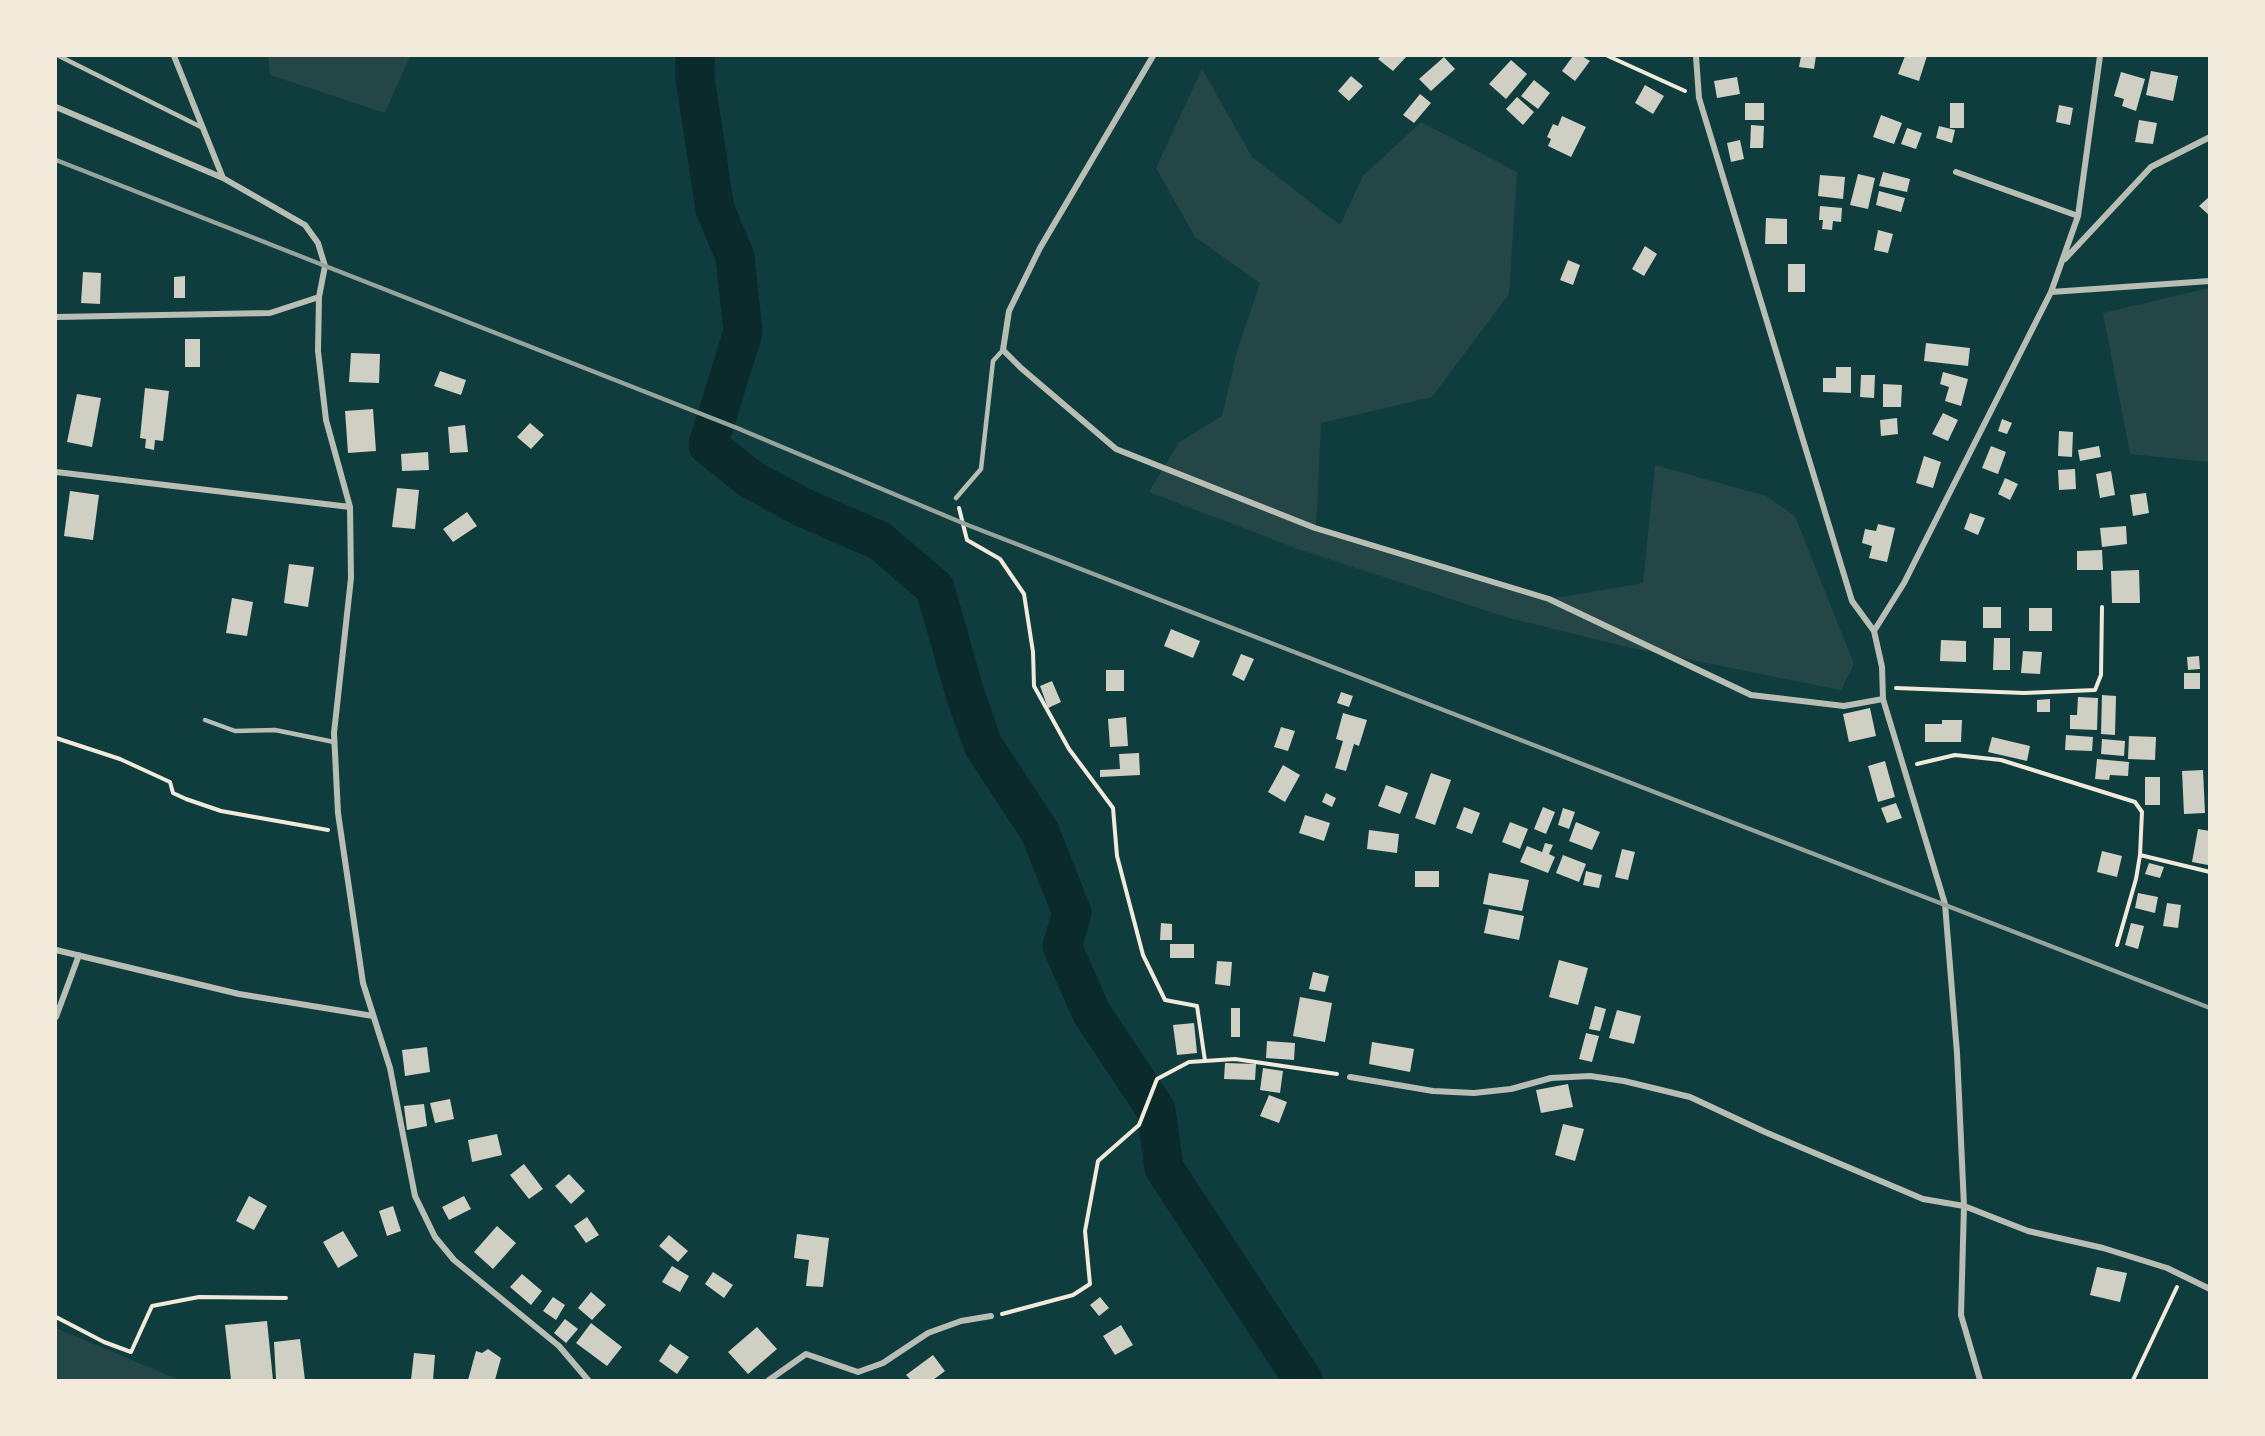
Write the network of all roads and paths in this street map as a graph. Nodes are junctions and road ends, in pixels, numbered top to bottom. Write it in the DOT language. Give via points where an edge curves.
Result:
graph roads {
  1 [pos="59,56"];
  2 [pos="174,56"];
  3 [pos="1153,56"];
  4 [pos="1608,56"];
  5 [pos="1696,56"];
  6 [pos="2100,56"];
  7 [pos="1699,98"];
  8 [pos="56,106"];
  9 [pos="203,128"];
  10 [pos="2210,137"];
  11 [pos="1956,172"];
  12 [pos="223,178"];
  13 [pos="2078,216"];
  14 [pos="2062,261"];
  15 [pos="2210,282"];
  16 [pos="2051,292"];
  17 [pos="319,297"];
  18 [pos="56,318"];
  19 [pos="1003,350"];
  20 [pos="56,472"];
  21 [pos="956,498"];
  22 [pos="350,507"];
  23 [pos="2102,607"];
  24 [pos="1874,631"];
  25 [pos="1883,688"];
  26 [pos="1883,699"];
  27 [pos="205,720"];
  28 [pos="56,738"];
  29 [pos="334,742"];
  30 [pos="1903,767"];
  31 [pos="341,832"];
  32 [pos="2140,855"];
  33 [pos="2210,872"];
  34 [pos="2117,945"];
  35 [pos="56,950"];
  36 [pos="79,956"];
  37 [pos="373,1016"];
  38 [pos="56,1017"];
  39 [pos="1205,1061"];
  40 [pos="1350,1077"];
  41 [pos="1964,1206"];
  42 [pos="2183,1276"];
  43 [pos="2210,1290"];
  44 [pos="286,1298"];
  45 [pos="991,1316"];
  46 [pos="56,1317"];
  47 [pos="588,1380"];
  48 [pos="769,1380"];
  49 [pos="1980,1380"];
  50 [pos="2133,1380"];
  1 -- 9 [label="lane"];
  2 -- 9 [label="street"];
  3 -- 19 [label="street" via="1040,248 1009,311"];
  4 -- 7 [label="path"];
  5 -- 7 [label="street"];
  6 -- 13 [label="street"];
  7 -- 24 [label="street" via="1852,601"];
  8 -- 12 [label="street"];
  9 -- 12 [label="street"];
  10 -- 14 [label="street" via="2151,167"];
  11 -- 13 [label="street"];
  12 -- 17 [label="street" via="305,225 318,243 325,266"];
  13 -- 14 [label="street"];
  14 -- 16 [label="street"];
  15 -- 16 [label="street"];
  16 -- 24 [label="street" via="1904,583"];
  17 -- 18 [label="street" via="270,313"];
  17 -- 22 [label="street" via="318,351 326,420"];
  19 -- 21 [label="lane" via="993,361 981,469"];
  19 -- 26 [label="street" via="1116,449 1315,528 1549,599 1751,695 1844,706"];
  20 -- 22 [label="street"];
  21 -- 39 [label="path" via="967,540 1000,559 1024,594 1034,686 1069,748 1113,808 1118,856 1143,956 1165,1000 1197,1006"];
  22 -- 29 [label="street" via="351,578"];
  23 -- 25 [label="path" via="2101,675 2095,690 2024,693"];
  24 -- 25 [label="street"];
  25 -- 26 [label="street"];
  26 -- 30 [label="street"];
  27 -- 29 [label="lane" via="234,731 275,730"];
  28 -- 31 [label="path" via="120,759 170,782 173,793 186,800 220,811"];
  29 -- 31 [label="street"];
  30 -- 32 [label="path" via="1955,755 2001,760 2134,802 2142,812"];
  30 -- 41 [label="street" via="1944,904 1957,1053"];
  31 -- 37 [label="street" via="363,983"];
  32 -- 33 [label="path"];
  32 -- 34 [label="path"];
  35 -- 36 [label="street"];
  36 -- 37 [label="street" via="239,994"];
  36 -- 38 [label="street"];
  37 -- 47 [label="street" via="390,1068 415,1196 435,1237 454,1260 559,1346"];
  39 -- 40 [label="path" via="1235,1059"];
  39 -- 45 [label="path" via="1190,1062 1157,1079 1139,1125 1098,1161 1085,1231 1090,1284 1073,1295"];
  40 -- 41 [label="street" via="1433,1091 1474,1093 1511,1089 1551,1078 1590,1076 1624,1081 1690,1097 1923,1198"];
  41 -- 42 [label="street" via="2028,1231 2103,1248"];
  41 -- 49 [label="street" via="1960,1316"];
  42 -- 43 [label="street"];
  42 -- 50 [label="path"];
  44 -- 46 [label="path" via="199,1297 152,1306 131,1352"];
  45 -- 48 [label="street" via="928,1333 883,1364 858,1372 806,1354"];
}
